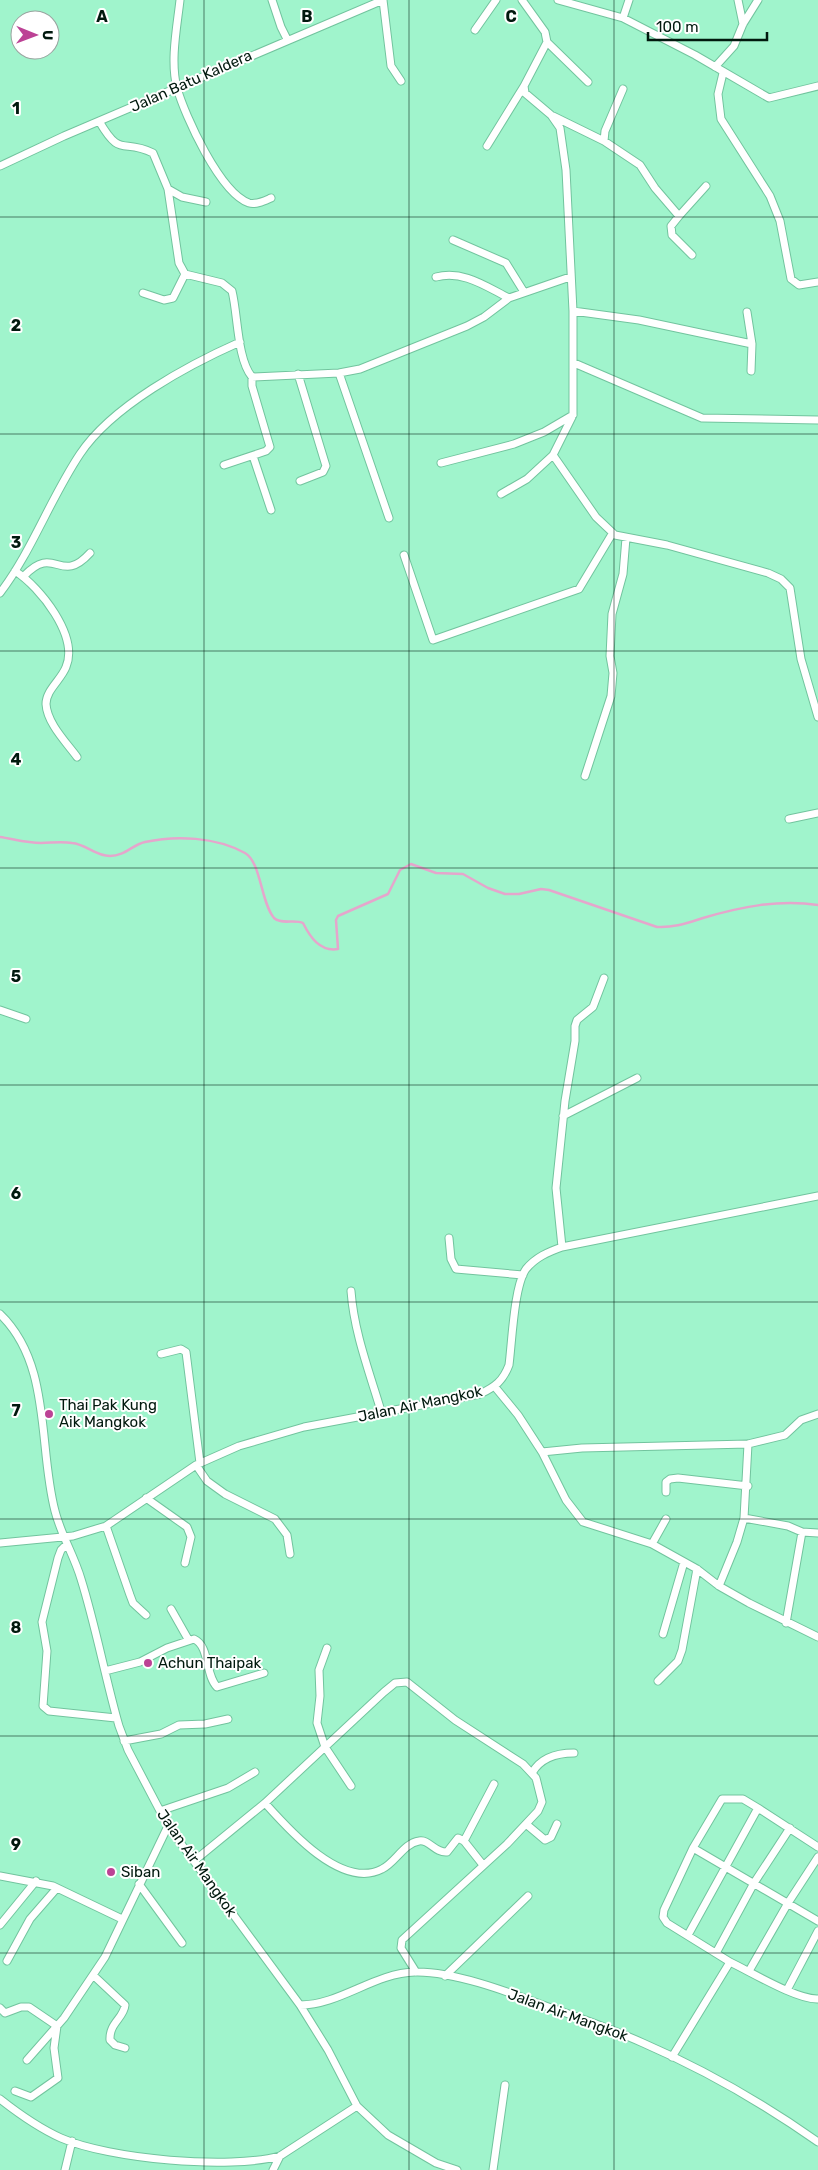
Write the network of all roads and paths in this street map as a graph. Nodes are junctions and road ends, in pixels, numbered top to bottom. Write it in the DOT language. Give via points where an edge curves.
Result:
graph roads {
  1 [pos="180,0"];
  2 [pos="272,0"];
  3 [pos="383,0"];
  4 [pos="496,0"];
  5 [pos="522,0"];
  6 [pos="558,0"];
  7 [pos="628,0"];
  8 [pos="738,0"];
  9 [pos="758,0"];
  10 [pos="623,18"];
  11 [pos="743,24"];
  12 [pos="475,30"];
  13 [pos="287,39"];
  14 [pos="547,42"];
  15 [pos="715,67"];
  16 [pos="723,73"];
  17 [pos="401,81"];
  18 [pos="588,82"];
  19 [pos="524,86"];
  20 [pos="818,86"];
  21 [pos="177,88"];
  22 [pos="623,89"];
  23 [pos="551,115"];
  24 [pos="99,121"];
  25 [pos="604,141"];
  26 [pos="487,146"];
  27 [pos="0,166"];
  28 [pos="706,186"];
  29 [pos="168,189"];
  30 [pos="271,198"];
  31 [pos="206,202"];
  32 [pos="679,216"];
  33 [pos="453,240"];
  34 [pos="692,255"];
  35 [pos="185,274"];
  36 [pos="436,277"];
  37 [pos="570,277"];
  38 [pos="818,282"];
  39 [pos="524,292"];
  40 [pos="143,293"];
  41 [pos="509,298"];
  42 [pos="573,311"];
  43 [pos="747,312"];
  44 [pos="240,342"];
  45 [pos="752,344"];
  46 [pos="574,363"];
  47 [pos="751,371"];
  48 [pos="339,373"];
  49 [pos="298,374"];
  50 [pos="252,378"];
  51 [pos="574,415"];
  52 [pos="818,420"];
  53 [pos="553,454"];
  54 [pos="253,456"];
  55 [pos="441,463"];
  56 [pos="224,464"];
  57 [pos="300,481"];
  58 [pos="501,494"];
  59 [pos="271,510"];
  60 [pos="389,518"];
  61 [pos="612,534"];
  62 [pos="626,538"];
  63 [pos="90,553"];
  64 [pos="404,555"];
  65 [pos="15,571"];
  66 [pos="24,576"];
  67 [pos="0,593"];
  68 [pos="818,717"];
  69 [pos="77,757"];
  70 [pos="585,776"];
  71 [pos="818,814"];
  72 [pos="789,819"];
  73 [pos="604,978"];
  74 [pos="0,1010"];
  75 [pos="26,1019"];
  76 [pos="636,1078"];
  77 [pos="563,1116"];
  78 [pos="818,1196"];
  79 [pos="449,1238"];
  80 [pos="562,1247"];
  81 [pos="522,1275"];
  82 [pos="350,1291"];
  83 [pos="0,1314"];
  84 [pos="161,1354"];
  85 [pos="495,1387"];
  86 [pos="381,1411"];
  87 [pos="818,1414"];
  88 [pos="748,1444"];
  89 [pos="542,1452"];
  90 [pos="198,1464"];
  91 [pos="748,1486"];
  92 [pos="666,1492"];
  93 [pos="146,1498"];
  94 [pos="744,1518"];
  95 [pos="666,1519"];
  96 [pos="106,1526"];
  97 [pos="802,1532"];
  98 [pos="818,1533"];
  99 [pos="66,1541"];
  100 [pos="0,1543"];
  101 [pos="652,1544"];
  102 [pos="290,1554"];
  103 [pos="684,1562"];
  104 [pos="185,1563"];
  105 [pos="696,1569"];
  106 [pos="719,1586"];
  107 [pos="171,1609"];
  108 [pos="146,1615"];
  109 [pos="786,1623"];
  110 [pos="663,1634"];
  111 [pos="818,1637"];
  112 [pos="188,1639"];
  113 [pos="327,1648"];
  114 [pos="105,1671"];
  115 [pos="264,1673"];
  116 [pos="658,1680"];
  117 [pos="116,1718"];
  118 [pos="228,1719"];
  119 [pos="124,1741"];
  120 [pos="325,1747"];
  121 [pos="574,1753"];
  122 [pos="255,1772"];
  123 [pos="532,1773"];
  124 [pos="494,1784"];
  125 [pos="351,1786"];
  126 [pos="265,1803"];
  127 [pos="758,1808"];
  128 [pos="160,1811"];
  129 [pos="526,1824"];
  130 [pos="557,1824"];
  131 [pos="168,1826"];
  132 [pos="790,1828"];
  133 [pos="464,1841"];
  134 [pos="818,1846"];
  135 [pos="693,1848"];
  136 [pos="818,1857"];
  137 [pos="194,1861"];
  138 [pos="484,1865"];
  139 [pos="726,1867"];
  140 [pos="0,1876"];
  141 [pos="36,1881"];
  142 [pos="754,1883"];
  143 [pos="139,1884"];
  144 [pos="57,1888"];
  145 [pos="528,1896"];
  146 [pos="788,1903"];
  147 [pos="122,1919"];
  148 [pos="818,1921"];
  149 [pos="0,1925"];
  150 [pos="818,1931"];
  151 [pos="688,1935"];
  152 [pos="182,1943"];
  153 [pos="716,1953"];
  154 [pos="7,1960"];
  155 [pos="730,1962"];
  156 [pos="749,1971"];
  157 [pos="416,1972"];
  158 [pos="93,1975"];
  159 [pos="445,1976"];
  160 [pos="787,1990"];
  161 [pos="818,1999"];
  162 [pos="300,2005"];
  163 [pos="0,2008"];
  164 [pos="57,2026"];
  165 [pos="126,2048"];
  166 [pos="672,2057"];
  167 [pos="27,2060"];
  168 [pos="505,2085"];
  169 [pos="15,2091"];
  170 [pos="0,2099"];
  171 [pos="357,2106"];
  172 [pos="72,2141"];
  173 [pos="818,2142"];
  174 [pos="280,2156"];
  175 [pos="65,2170"];
  176 [pos="273,2170"];
  177 [pos="457,2170"];
  178 [pos="493,2170"];
  1 -- 21 [label="street"];
  2 -- 13 [label="street"];
  3 -- 13 [label="street, Jalan Batu Kaldera"];
  3 -- 17 [label="street" via="391,66"];
  4 -- 12 [label="street"];
  5 -- 14 [label="street" via="545,32"];
  6 -- 10 [label="street"];
  7 -- 10 [label="street"];
  8 -- 11 [label="street"];
  9 -- 11 [label="street"];
  10 -- 15 [label="street"];
  11 -- 15 [label="street" via="734,46"];
  13 -- 21 [label="street, Jalan Batu Kaldera"];
  14 -- 18 [label="street"];
  14 -- 19 [label="street"];
  15 -- 16 [label="street"];
  16 -- 20 [label="street" via="768,98"];
  16 -- 38 [label="street" via="718,94 721,118 770,196 780,221 791,279 799,285"];
  19 -- 23 [label="street" via="529,98"];
  19 -- 26 [label="street"];
  21 -- 24 [label="street, Jalan Batu Kaldera"];
  21 -- 30 [label="street" via="211,164 224,184 248,203 256,204"];
  22 -- 25 [label="street"];
  23 -- 25 [label="street"];
  23 -- 37 [label="street" via="562,136 566,170"];
  24 -- 27 [label="street, Jalan Batu Kaldera"];
  24 -- 29 [label="street" via="110,140 120,146 153,153"];
  25 -- 32 [label="street" via="640,164"];
  28 -- 32 [label="street"];
  29 -- 31 [label="street" via="182,197"];
  29 -- 35 [label="street" via="179,263"];
  32 -- 34 [label="street" via="671,226 672,235"];
  33 -- 39 [label="street" via="506,264"];
  35 -- 40 [label="street" via="173,298 164,300"];
  35 -- 44 [label="street" via="228,286 234,298"];
  36 -- 41 [label="street" via="447,274 471,279"];
  37 -- 39 [label="street"];
  37 -- 42 [label="street"];
  39 -- 41 [label="street"];
  41 -- 48 [label="street" via="467,326 360,369"];
  42 -- 45 [label="street" via="639,320"];
  42 -- 46 [label="street"];
  43 -- 45 [label="street"];
  44 -- 50 [label="street"];
  44 -- 65 [label="street" via="170,378 93,436"];
  45 -- 47 [label="street"];
  46 -- 51 [label="street"];
  46 -- 52 [label="street" via="702,418"];
  48 -- 49 [label="street"];
  48 -- 60 [label="street"];
  49 -- 50 [label="street"];
  49 -- 57 [label="street" via="326,466 322,472"];
  50 -- 54 [label="street" via="270,447"];
  51 -- 53 [label="street"];
  51 -- 55 [label="street" via="514,444"];
  53 -- 58 [label="street" via="527,479"];
  53 -- 61 [label="street"];
  54 -- 56 [label="street"];
  54 -- 59 [label="street"];
  61 -- 62 [label="street"];
  61 -- 64 [label="street" via="579,589 433,640"];
  62 -- 68 [label="street" via="675,547 781,579 790,588 801,659"];
  62 -- 70 [label="street" via="623,574 612,614 611,696"];
  63 -- 66 [label="street" via="73,567 40,563"];
  65 -- 66 [label="street"];
  65 -- 67 [label="street"];
  66 -- 69 [label="street" via="61,624 66,639 66,668 46,699 46,706 54,725"];
  71 -- 72 [label="street"];
  73 -- 77 [label="street" via="593,1007 575,1022"];
  74 -- 75 [label="street"];
  76 -- 77 [label="street"];
  77 -- 80 [label="street" via="556,1188"];
  78 -- 80 [label="street"];
  79 -- 81 [label="street" via="451,1259 456,1268"];
  80 -- 81 [label="street" via="544,1254"];
  81 -- 85 [label="street, Jalan Air Mangkok" via="509,1365 505,1376"];
  82 -- 86 [label="street" via="352,1312"];
  83 -- 99 [label="street, Jalan Air Mangkok" via="25,1346 40,1405 55,1512"];
  84 -- 90 [label="street" via="181,1349 186,1352"];
  85 -- 86 [label="street, Jalan Air Mangkok" via="480,1394"];
  85 -- 89 [label="street"];
  86 -- 90 [label="street, Jalan Air Mangkok" via="304,1427 239,1446"];
  87 -- 88 [label="street" via="801,1420 785,1435"];
  88 -- 89 [label="street"];
  88 -- 91 [label="street"];
  89 -- 101 [label="street" via="577,1517 590,1525"];
  90 -- 93 [label="street, Jalan Air Mangkok"];
  90 -- 102 [label="street" via="207,1481 275,1519 287,1534"];
  91 -- 92 [label="street" via="678,1478 666,1482"];
  91 -- 94 [label="street"];
  93 -- 96 [label="street, Jalan Air Mangkok"];
  93 -- 104 [label="street" via="187,1527 190,1537"];
  94 -- 97 [label="street" via="788,1526"];
  94 -- 106 [label="street" via="738,1542"];
  95 -- 101 [label="street"];
  96 -- 99 [label="street, Jalan Air Mangkok"];
  96 -- 108 [label="street" via="133,1603"];
  97 -- 98 [label="street"];
  97 -- 109 [label="street"];
  99 -- 100 [label="street, Jalan Air Mangkok"];
  99 -- 114 [label="street, Jalan Air Mangkok" via="83,1584"];
  99 -- 117 [label="street" via="58,1558 42,1622 47,1651 43,1706 49,1711"];
  101 -- 103 [label="street"];
  103 -- 105 [label="street"];
  103 -- 110 [label="street"];
  105 -- 106 [label="street"];
  105 -- 116 [label="street" via="682,1650 675,1665"];
  106 -- 109 [label="street"];
  107 -- 112 [label="street"];
  109 -- 111 [label="street"];
  112 -- 114 [label="street" via="140,1662"];
  112 -- 115 [label="street" via="201,1643 217,1687"];
  113 -- 120 [label="street" via="319,1670 317,1724"];
  114 -- 117 [label="street, Jalan Air Mangkok"];
  117 -- 119 [label="street, Jalan Air Mangkok"];
  118 -- 119 [label="street" via="179,1725 161,1734"];
  119 -- 128 [label="street, Jalan Air Mangkok"];
  120 -- 123 [label="street" via="395,1683 407,1682"];
  120 -- 125 [label="street"];
  120 -- 126 [label="street"];
  121 -- 123 [label="street" via="545,1759"];
  122 -- 128 [label="street" via="228,1788"];
  123 -- 129 [label="street" via="542,1802"];
  124 -- 133 [label="street"];
  126 -- 133 [label="street" via="329,1862 347,1872 382,1870 418,1841 442,1852 446,1852 458,1838"];
  126 -- 137 [label="street"];
  127 -- 132 [label="street"];
  127 -- 135 [label="street" via="744,1799 722,1799"];
  127 -- 139 [label="street"];
  128 -- 131 [label="street, Jalan Air Mangkok"];
  129 -- 130 [label="street" via="545,1840 551,1837"];
  129 -- 138 [label="street"];
  131 -- 137 [label="street, Jalan Air Mangkok"];
  131 -- 143 [label="street"];
  132 -- 134 [label="street"];
  132 -- 142 [label="street"];
  133 -- 138 [label="street"];
  135 -- 139 [label="street"];
  135 -- 151 [label="street" via="663,1918"];
  136 -- 146 [label="street"];
  137 -- 162 [label="street, Jalan Air Mangkok"];
  138 -- 157 [label="street" via="402,1940 401,1948"];
  139 -- 142 [label="street"];
  139 -- 151 [label="street"];
  140 -- 141 [label="street"];
  141 -- 144 [label="street"];
  141 -- 149 [label="street"];
  142 -- 146 [label="street"];
  142 -- 153 [label="street"];
  143 -- 147 [label="street"];
  143 -- 152 [label="street"];
  144 -- 147 [label="street"];
  144 -- 154 [label="street" via="30,1919"];
  145 -- 159 [label="street"];
  146 -- 148 [label="street"];
  146 -- 156 [label="street"];
  147 -- 158 [label="street"];
  150 -- 160 [label="street"];
  151 -- 153 [label="street"];
  153 -- 155 [label="street"];
  155 -- 156 [label="street"];
  155 -- 166 [label="street"];
  156 -- 160 [label="street"];
  157 -- 159 [label="street, Jalan Air Mangkok"];
  157 -- 162 [label="street, Jalan Air Mangkok" via="370,1982 323,2003"];
  158 -- 164 [label="street"];
  158 -- 165 [label="street" via="125,2005 110,2030 110,2040"];
  159 -- 166 [label="street, Jalan Air Mangkok" via="526,1998 643,2042"];
  160 -- 161 [label="street"];
  162 -- 171 [label="street, Jalan Air Mangkok"];
  163 -- 164 [label="street" via="6,2013 29,2007"];
  164 -- 167 [label="street"];
  164 -- 169 [label="street" via="54,2048 58,2078 31,2097"];
  166 -- 173 [label="street, Jalan Air Mangkok"];
  168 -- 178 [label="street"];
  170 -- 172 [label="street" via="25,2117"];
  171 -- 174 [label="street"];
  171 -- 177 [label="street, Jalan Air Mangkok" via="388,2135 436,2164"];
  172 -- 174 [label="street" via="188,2164 219,2165 271,2160"];
  172 -- 175 [label="street"];
  174 -- 176 [label="street"];
}
